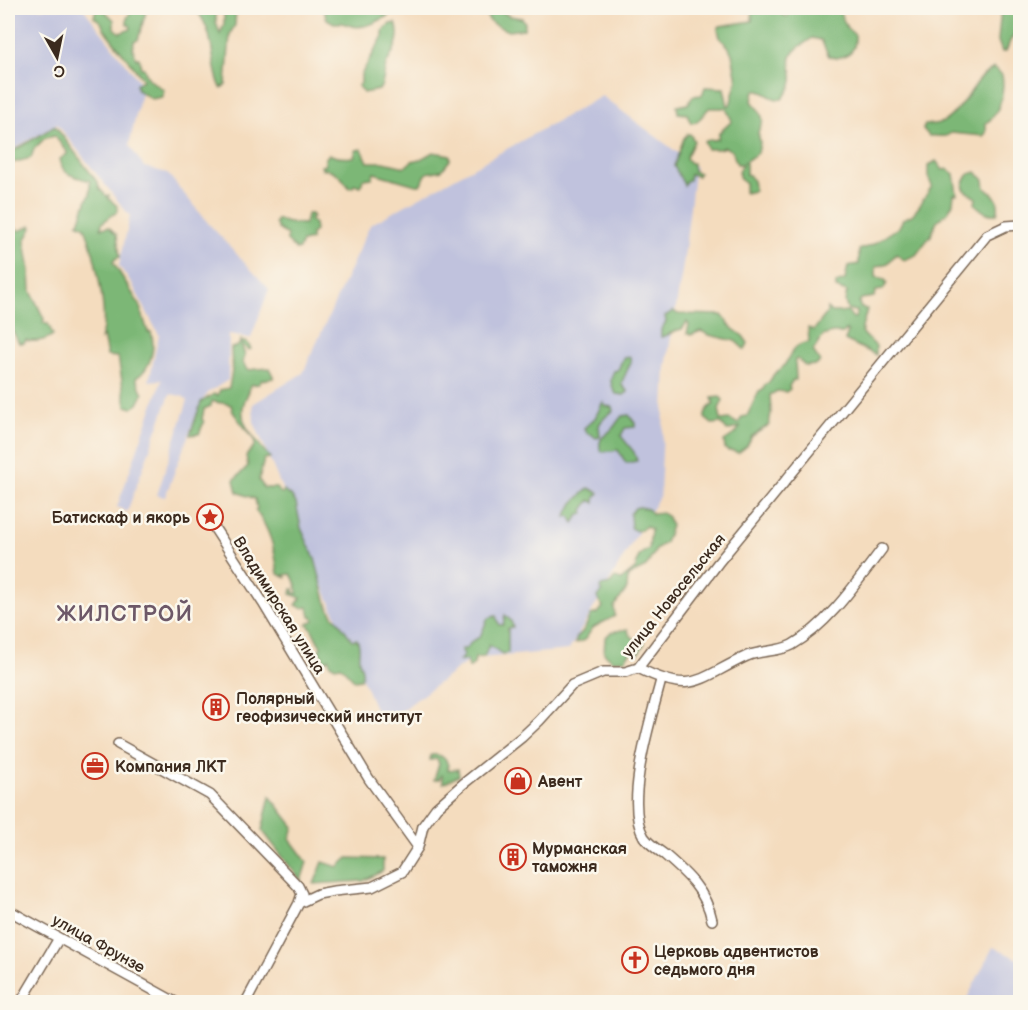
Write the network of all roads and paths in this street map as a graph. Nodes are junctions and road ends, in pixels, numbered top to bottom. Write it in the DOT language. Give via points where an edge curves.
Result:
graph roads {
  1 [pos="1020,225"];
  2 [pos="215,529"];
  3 [pos="882,549"];
  4 [pos="638,668"];
  5 [pos="661,680"];
  6 [pos="118,744"];
  7 [pos="418,847"];
  8 [pos="299,903"];
  9 [pos="8,910"];
  10 [pos="712,920"];
  11 [pos="59,938"];
  12 [pos="21,1002"];
  13 [pos="175,1002"];
  14 [pos="246,1002"];
  1 -- 4 [label="street, улица Новосельская" via="1006,226 987,236 718,563"];
  2 -- 7 [label="street, Владимирская улица" via="369,779"];
  3 -- 5 [label="street" via="826,619 790,646 749,655 688,684"];
  4 -- 5 [label="street"];
  4 -- 7 [label="street, улица Новосельская" via="603,672 572,685 539,722 436,808 423,826"];
  5 -- 10 [label="street" via="641,755 637,814 644,837 687,874 704,896"];
  6 -- 8 [label="street" via="210,795 298,886 302,894"];
  7 -- 8 [label="street, улица Новосельская" via="402,872 372,887 318,894"];
  8 -- 14 [label="street"];
  9 -- 11 [label="street, улица Фрунзе"];
  11 -- 12 [label="street"];
  11 -- 13 [label="street, улица Фрунзе"];
}
